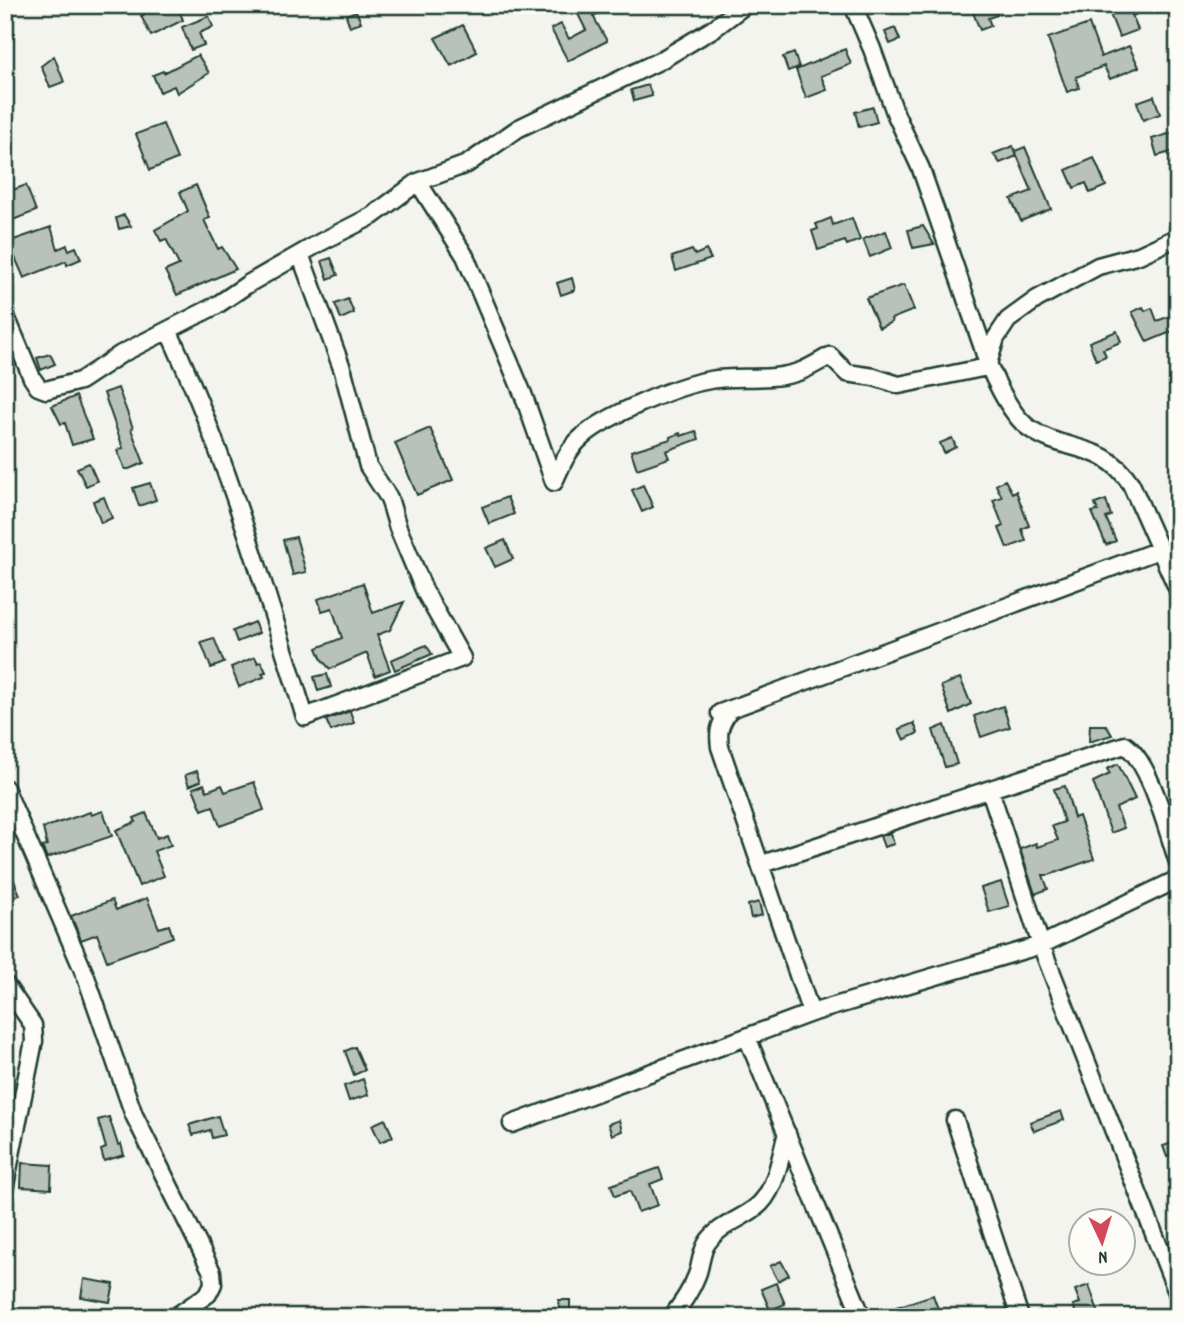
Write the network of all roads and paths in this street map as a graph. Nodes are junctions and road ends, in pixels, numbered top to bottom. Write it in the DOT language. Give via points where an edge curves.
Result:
graph roads {
  1 [pos="745,5"];
  2 [pos="853,5"];
  3 [pos="418,182"];
  4 [pos="1178,237"];
  5 [pos="300,254"];
  6 [pos="5,314"];
  7 [pos="168,330"];
  8 [pos="987,367"];
  9 [pos="1159,550"];
  10 [pos="1178,590"];
  11 [pos="5,789"];
  12 [pos="990,790"];
  13 [pos="1178,862"];
  14 [pos="762,864"];
  15 [pos="1178,878"];
  16 [pos="1041,945"];
  17 [pos="5,984"];
  18 [pos="811,1013"];
  19 [pos="747,1037"];
  20 [pos="955,1119"];
  21 [pos="512,1124"];
  22 [pos="786,1133"];
  23 [pos="5,1185"];
  24 [pos="1178,1295"];
  25 [pos="175,1317"];
  26 [pos="672,1317"];
  27 [pos="862,1317"];
  28 [pos="1020,1317"];
  1 -- 3 [label="street" via="662,60 519,128 467,164"];
  2 -- 8 [label="street" via="921,169"];
  3 -- 5 [label="street" via="372,216"];
  3 -- 8 [label="street" via="465,256 554,482 581,437 673,391 709,380 800,372 830,356 847,373 899,385"];
  4 -- 8 [label="street" via="1098,267 1037,299 1008,320 996,338"];
  5 -- 7 [label="street"];
  5 -- 7 [label="street" via="343,371 368,466 389,498 425,592 462,659 305,717 210,429"];
  6 -- 7 [label="street" via="32,378 47,390 80,381"];
  8 -- 9 [label="street" via="1027,427 1115,463 1131,484"];
  9 -- 10 [label="street"];
  9 -- 14 [label="street" via="720,713 727,714 720,723 720,747"];
  11 -- 25 [label="street" via="86,977 134,1115 212,1272 208,1294"];
  12 -- 13 [label="street" via="1125,744 1147,775"];
  12 -- 14 [label="street"];
  12 -- 16 [label="street"];
  14 -- 18 [label="street"];
  15 -- 16 [label="street"];
  16 -- 18 [label="street"];
  16 -- 24 [label="street"];
  17 -- 23 [label="street" via="33,1025 34,1041"];
  18 -- 19 [label="street"];
  19 -- 21 [label="street"];
  19 -- 22 [label="street"];
  20 -- 28 [label="street"];
  22 -- 26 [label="street" via="766,1195 705,1245 698,1273"];
  22 -- 27 [label="street"];
}
